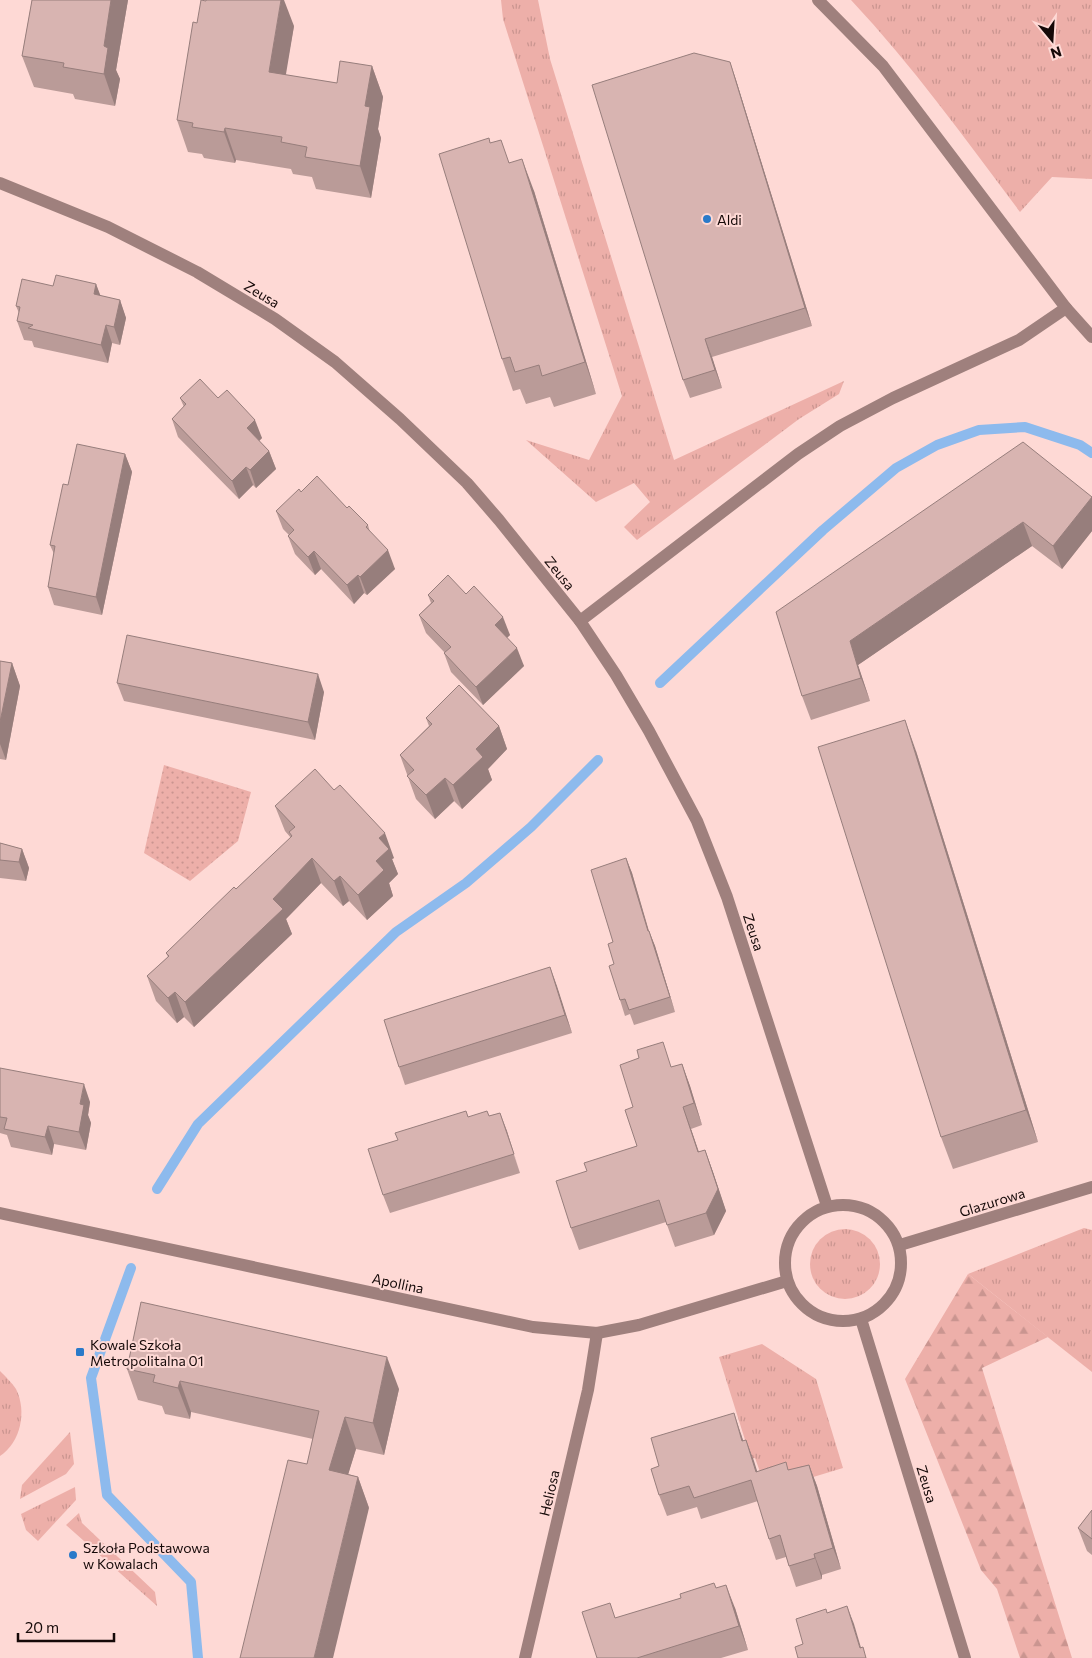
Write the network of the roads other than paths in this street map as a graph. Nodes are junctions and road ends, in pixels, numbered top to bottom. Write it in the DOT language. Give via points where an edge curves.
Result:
graph roads {
  1 [pos="818,0"];
  2 [pos="0,184"];
  3 [pos="1066,308"];
  4 [pos="1092,336"];
  5 [pos="580,621"];
  6 [pos="1092,1187"];
  7 [pos="827,1206"];
  8 [pos="0,1213"];
  9 [pos="900,1245"];
  10 [pos="787,1281"];
  11 [pos="861,1319"];
  12 [pos="597,1333"];
  13 [pos="525,1658"];
  14 [pos="965,1658"];
  1 -- 3 [label="street" via="883,66"];
  2 -- 5 [label="street, Zeusa" via="108,227 197,272 275,319 335,362 467,483"];
  3 -- 4 [label="street"];
  3 -- 5 [label="street" via="1019,340 840,426 798,454"];
  5 -- 7 [label="street, Zeusa" via="650,731 697,820 726,896"];
  6 -- 9 [label="street, Glazurowa"];
  7 -- 9 [label="street" via="849,1204 871,1210 889,1225"];
  7 -- 10 [label="street" via="806,1217 791,1235 785,1258"];
  8 -- 12 [label="street, Apollina" via="533,1327"];
  9 -- 11 [label="street" via="902,1268 896,1290 882,1308"];
  10 -- 11 [label="street" via="798,1301 816,1315 839,1322"];
  10 -- 12 [label="street, Apollina" via="639,1326"];
  11 -- 14 [label="street, Zeusa"];
  12 -- 13 [label="street, Heliosa" via="588,1390"];
}
